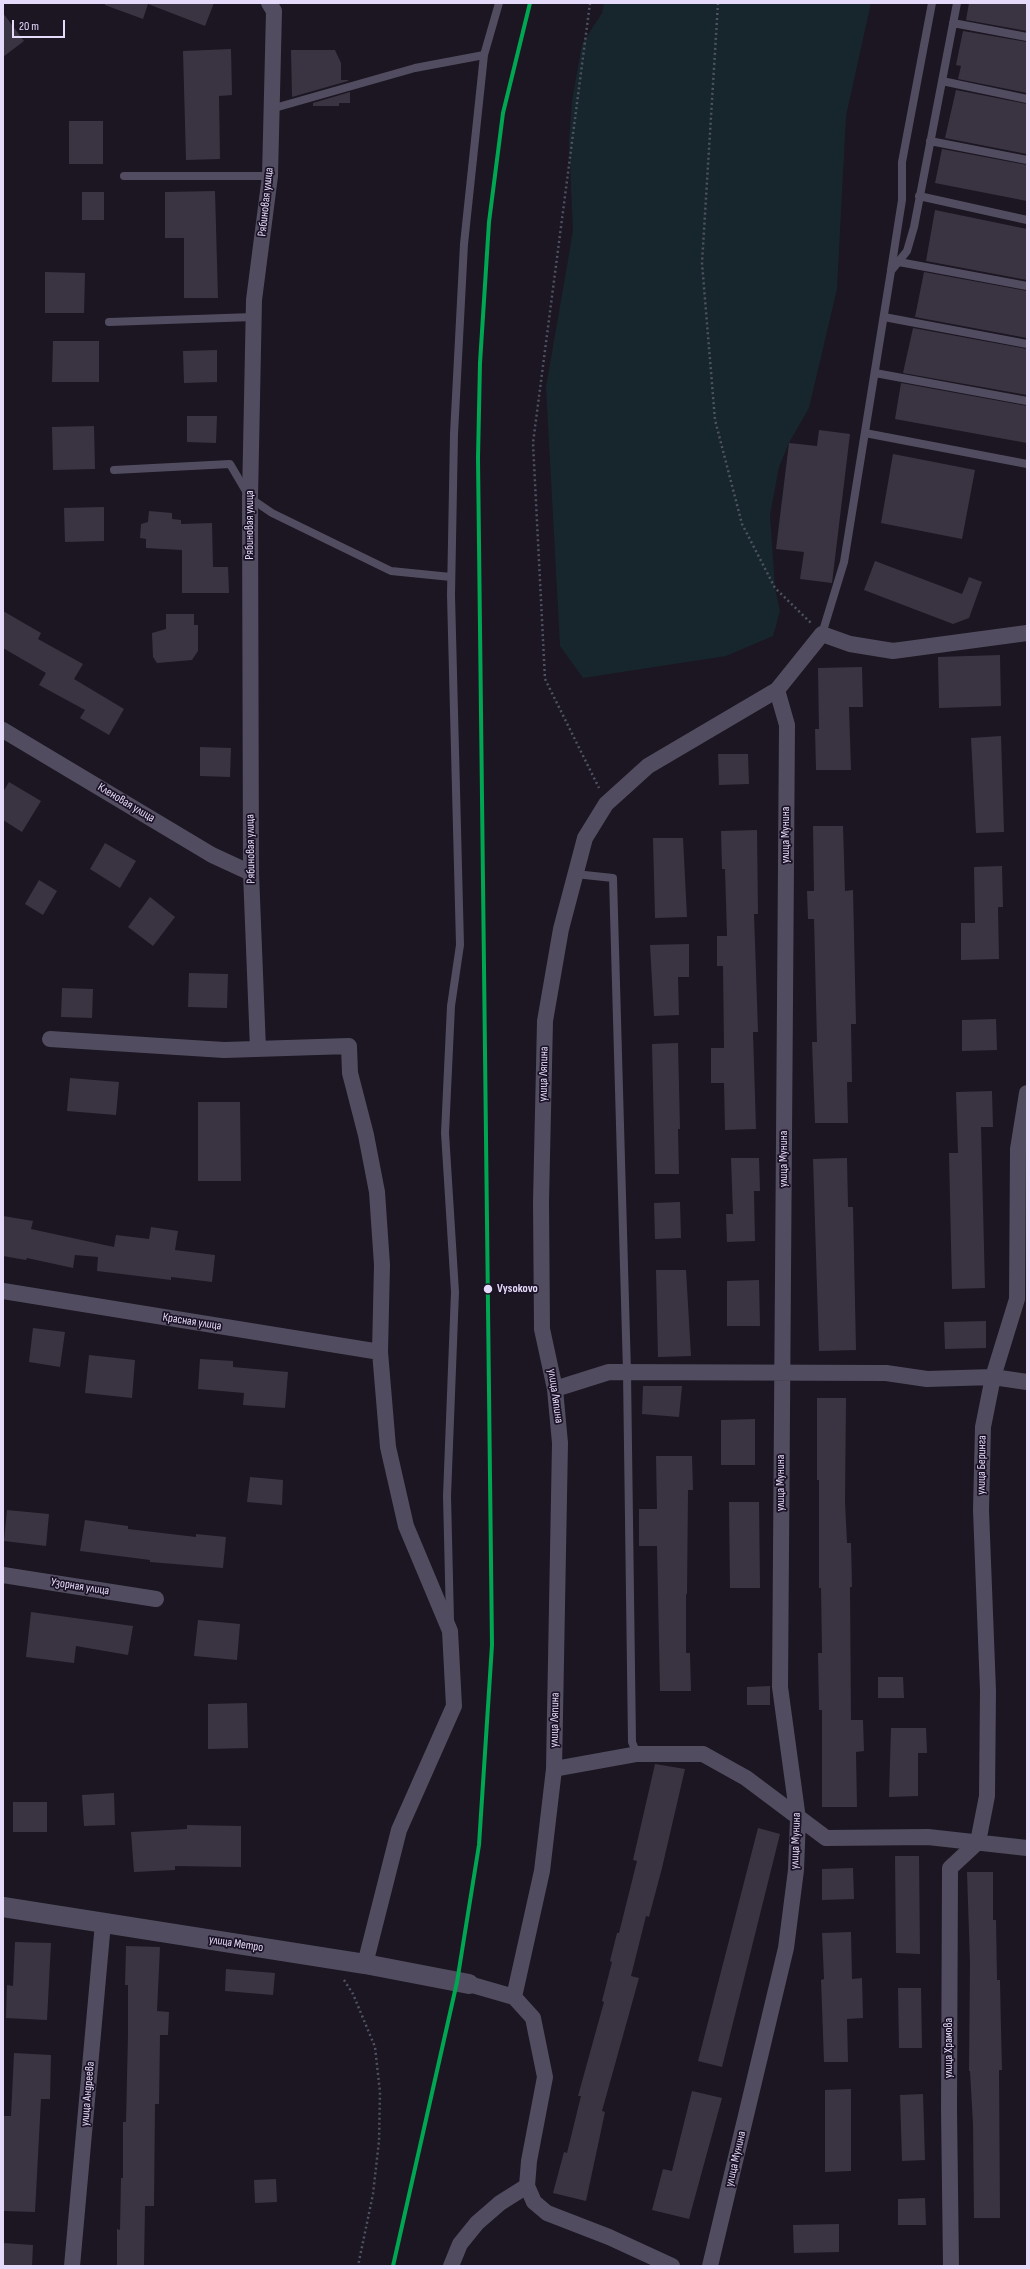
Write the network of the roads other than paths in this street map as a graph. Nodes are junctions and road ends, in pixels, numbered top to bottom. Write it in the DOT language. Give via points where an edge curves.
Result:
graph roads {
  1 [pos="269,3"];
  2 [pos="499,3"];
  3 [pos="932,3"];
  4 [pos="957,3"];
  5 [pos="953,23"];
  6 [pos="1027,38"];
  7 [pos="484,55"];
  8 [pos="942,81"];
  9 [pos="1027,99"];
  10 [pos="271,109"];
  11 [pos="930,141"];
  12 [pos="1027,160"];
  13 [pos="124,176"];
  14 [pos="270,176"];
  15 [pos="919,196"];
  16 [pos="1027,220"];
  17 [pos="899,262"];
  18 [pos="891,271"];
  19 [pos="1027,286"];
  20 [pos="253,317"];
  21 [pos="884,317"];
  22 [pos="109,322"];
  23 [pos="1027,344"];
  24 [pos="875,373"];
  25 [pos="1027,401"];
  26 [pos="865,433"];
  27 [pos="1027,464"];
  28 [pos="114,470"];
  29 [pos="250,498"];
  30 [pos="452,577"];
  31 [pos="1027,633"];
  32 [pos="822,634"];
  33 [pos="777,690"];
  34 [pos="3,730"];
  35 [pos="251,873"];
  36 [pos="575,874"];
  37 [pos="50,1039"];
  38 [pos="258,1049"];
  39 [pos="1027,1093"];
  40 [pos="3,1291"];
  41 [pos="380,1352"];
  42 [pos="627,1372"];
  43 [pos="782,1372"];
  44 [pos="993,1377"];
  45 [pos="1027,1382"];
  46 [pos="555,1389"];
  47 [pos="3,1575"];
  48 [pos="156,1599"];
  49 [pos="450,1631"];
  50 [pos="637,1754"];
  51 [pos="554,1769"];
  52 [pos="798,1819"];
  53 [pos="978,1842"];
  54 [pos="1027,1848"];
  55 [pos="3,1908"];
  56 [pos="103,1923"];
  57 [pos="365,1964"];
  58 [pos="469,1984"];
  59 [pos="514,1997"];
  60 [pos="527,2186"];
  61 [pos="72,2266"];
  62 [pos="451,2266"];
  63 [pos="672,2266"];
  64 [pos="710,2266"];
  65 [pos="951,2266"];
  1 -- 10 [label="street, Рябиновая улица" via="274,11"];
  2 -- 7 [label="lane"];
  3 -- 18 [label="lane" via="902,162 902,200"];
  4 -- 5 [label="lane"];
  5 -- 6 [label="lane"];
  5 -- 8 [label="lane"];
  7 -- 10 [label="lane" via="415,68"];
  7 -- 30 [label="lane" via="464,244 454,434"];
  8 -- 9 [label="lane"];
  8 -- 11 [label="lane"];
  10 -- 14 [label="street, Рябиновая улица"];
  11 -- 12 [label="lane"];
  11 -- 15 [label="lane"];
  13 -- 14 [label="lane"];
  14 -- 20 [label="street, Рябиновая улица"];
  15 -- 16 [label="lane"];
  15 -- 17 [label="lane" via="907,251"];
  17 -- 18 [label="lane"];
  17 -- 19 [label="lane"];
  18 -- 21 [label="lane"];
  20 -- 22 [label="lane"];
  20 -- 29 [label="street, Рябиновая улица"];
  21 -- 23 [label="lane"];
  21 -- 24 [label="lane"];
  24 -- 25 [label="lane"];
  24 -- 26 [label="lane"];
  26 -- 27 [label="lane"];
  26 -- 32 [label="lane" via="844,562"];
  28 -- 29 [label="lane" via="230,464"];
  29 -- 30 [label="lane" via="272,513 391,571"];
  29 -- 35 [label="street, Рябиновая улица"];
  30 -- 49 [label="lane" via="460,945 451,1006 445,1133 455,1292 447,1496"];
  31 -- 32 [label="street" via="893,651 850,644"];
  32 -- 33 [label="street"];
  33 -- 36 [label="street, улица Ляпина" via="648,766 606,804 584,838"];
  33 -- 43 [label="street, улица Мунина" via="787,725"];
  34 -- 35 [label="street, Кленовая улица" via="212,855"];
  35 -- 38 [label="street, Рябиновая улица"];
  36 -- 42 [label="lane" via="613,878"];
  36 -- 46 [label="street, улица Ляпина" via="561,929 545,1021 541,1202 542,1329"];
  37 -- 38 [label="street" via="224,1050"];
  38 -- 41 [label="street" via="349,1046 350,1073 377,1192 382,1265"];
  39 -- 44 [label="street, улица Беринга" via="1018,1149 1017,1299"];
  40 -- 41 [label="street, Красная улица"];
  41 -- 49 [label="street" via="388,1447 406,1526"];
  42 -- 43 [label="street"];
  42 -- 46 [label="street" via="609,1372"];
  42 -- 50 [label="lane" via="632,1742"];
  43 -- 44 [label="street" via="886,1373 927,1379"];
  43 -- 52 [label="street, улица Мунина" via="780,1687"];
  44 -- 45 [label="street"];
  44 -- 53 [label="street, улица Беринга" via="983,1427 981,1510 988,1690 987,1788"];
  46 -- 51 [label="street, улица Ляпина" via="560,1443"];
  47 -- 48 [label="street, Узорная улица"];
  49 -- 57 [label="street" via="454,1706 399,1830"];
  50 -- 51 [label="street"];
  50 -- 52 [label="street" via="703,1754 746,1778"];
  51 -- 59 [label="street, улица Ляпина" via="542,1871"];
  52 -- 53 [label="street" via="826,1838 928,1837"];
  52 -- 64 [label="street, улица Мунина" via="796,1870 786,1948"];
  53 -- 54 [label="street"];
  53 -- 65 [label="street, улица Храмова" via="950,1868"];
  55 -- 56 [label="street, улица Метро"];
  56 -- 57 [label="street, улица Метро"];
  56 -- 61 [label="street, улица Андреева"];
  57 -- 58 [label="street, улица Метро"];
  58 -- 59 [label="street"];
  59 -- 60 [label="street" via="533,2018 546,2077 529,2161"];
  60 -- 62 [label="street" via="500,2203 477,2223 460,2244"];
  60 -- 63 [label="street" via="534,2202 548,2214 610,2237"];
}
